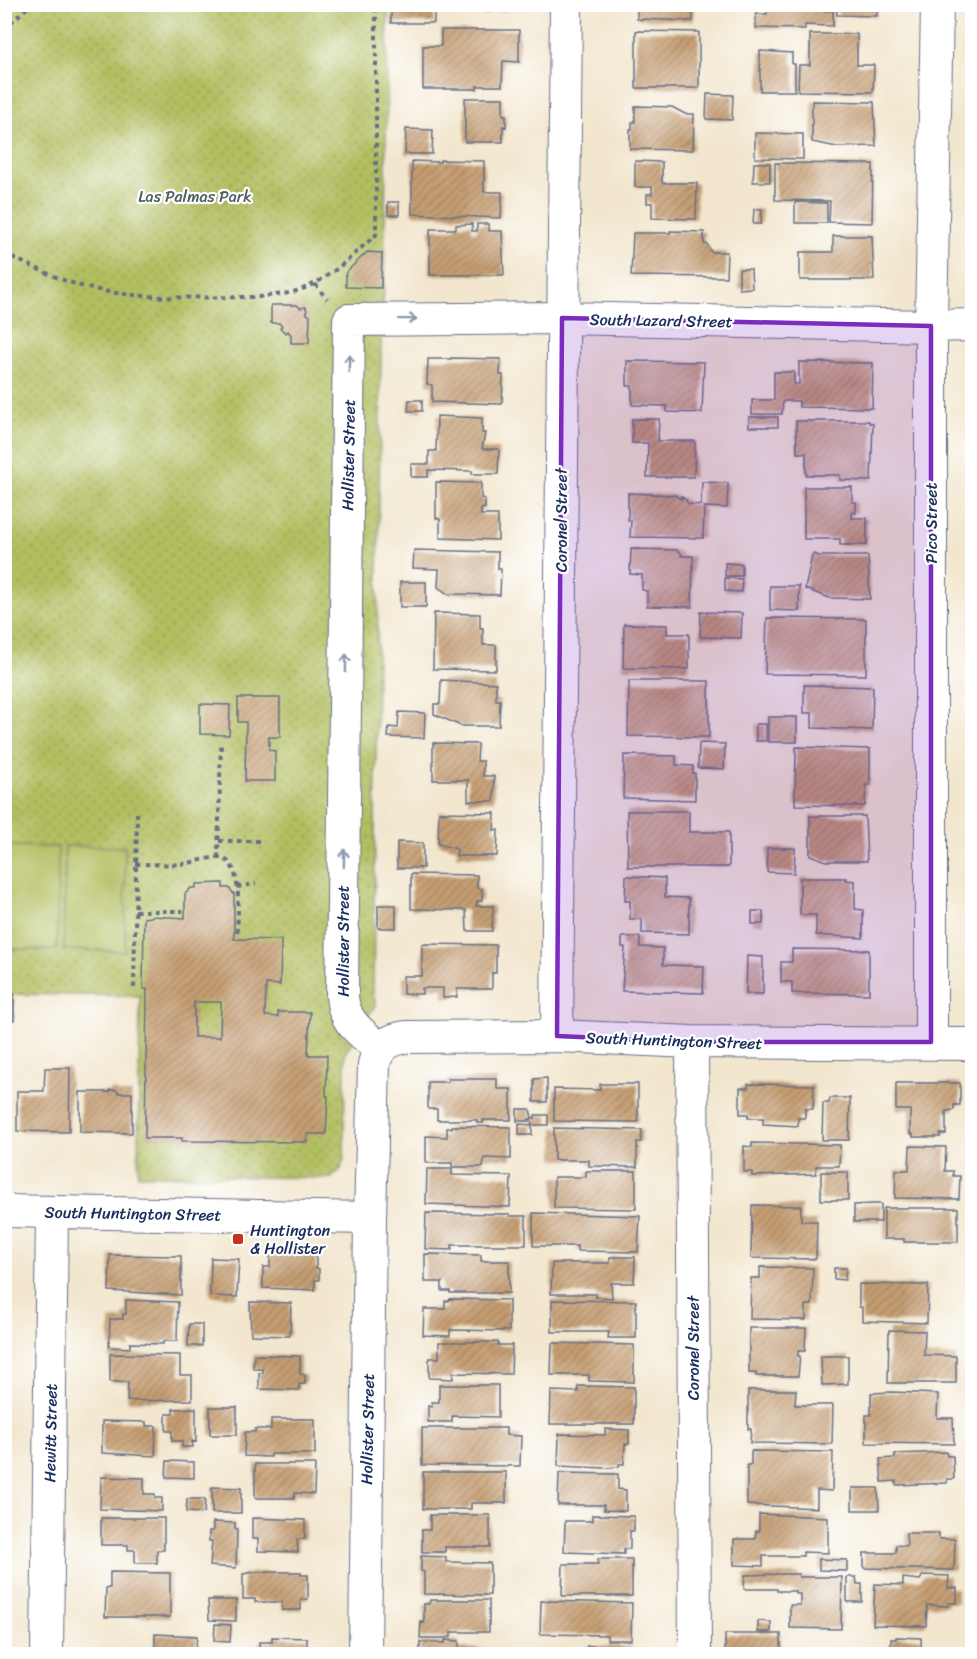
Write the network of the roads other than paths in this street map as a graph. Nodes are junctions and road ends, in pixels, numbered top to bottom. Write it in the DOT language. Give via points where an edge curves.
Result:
graph roads {
  1 [pos="566,4"];
  2 [pos="937,4"];
  3 [pos="562,318"];
  4 [pos="349,320"];
  5 [pos="972,325"];
  6 [pos="931,326"];
  7 [pos="557,1036"];
  8 [pos="692,1042"];
  9 [pos="931,1042"];
  10 [pos="972,1044"];
  11 [pos="380,1049"];
  12 [pos="4,1211"];
  13 [pos="52,1212"];
  14 [pos="370,1218"];
  15 [pos="47,1654"];
  16 [pos="364,1654"];
  17 [pos="695,1654"];
  1 -- 3 [label="street, Coronel Street"];
  2 -- 6 [label="street, Pico Street"];
  4 -- 3 [label="street, South Lazard Street, one-way"];
  3 -- 6 [label="street, South Lazard Street"];
  3 -- 7 [label="street, Coronel Street"];
  11 -- 4 [label="street, Hollister Street, one-way" via="349,1021 342,996"];
  5 -- 6 [label="street, South Lazard Street"];
  6 -- 9 [label="street, Pico Street"];
  7 -- 8 [label="street, South Huntington Street"];
  7 -- 11 [label="street, South Huntington Street" via="407,1037"];
  8 -- 9 [label="street, South Huntington Street"];
  8 -- 17 [label="street, Coronel Street"];
  9 -- 10 [label="street, South Huntington Street"];
  11 -- 14 [label="street, Hollister Street" via="374,1065"];
  12 -- 13 [label="street, South Huntington Street"];
  13 -- 14 [label="street, South Huntington Street"];
  13 -- 15 [label="street, Hewitt Street"];
  14 -- 16 [label="street, Hollister Street"];
}
